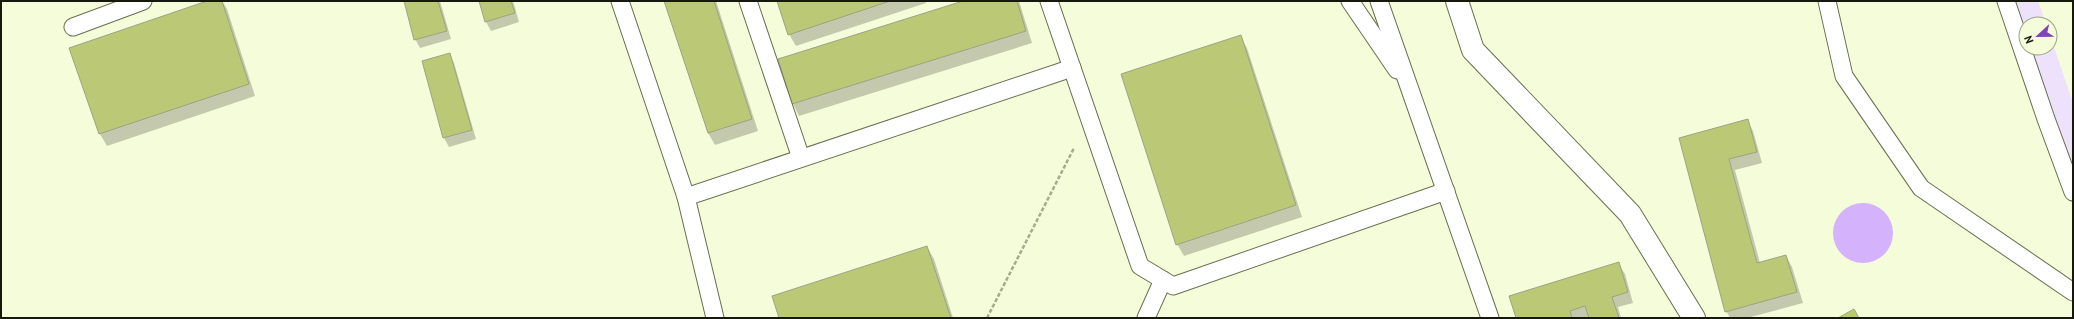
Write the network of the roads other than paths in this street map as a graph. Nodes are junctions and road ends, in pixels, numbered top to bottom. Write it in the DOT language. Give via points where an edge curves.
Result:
graph roads {
  1 [pos="143,1"];
  2 [pos="620,1"];
  3 [pos="748,1"];
  4 [pos="1049,1"];
  5 [pos="1350,1"];
  6 [pos="1380,1"];
  7 [pos="1457,1"];
  8 [pos="1827,1"];
  9 [pos="2006,1"];
  10 [pos="73,27"];
  11 [pos="1072,68"];
  12 [pos="1410,88"];
  13 [pos="801,158"];
  14 [pos="1446,191"];
  15 [pos="2073,192"];
  16 [pos="686,197"];
  17 [pos="1163,280"];
  18 [pos="2073,292"];
  19 [pos="715,318"];
  20 [pos="1146,318"];
  21 [pos="1490,318"];
  22 [pos="1694,318"];
  1 -- 10 [label="lane"];
  2 -- 16 [label="lane"];
  3 -- 13 [label="lane"];
  4 -- 11 [label="lane"];
  5 -- 12 [label="lane"];
  6 -- 12 [label="lane"];
  7 -- 22 [label="street" via="1473,50 1630,214"];
  8 -- 18 [label="lane" via="1844,76 1921,188"];
  9 -- 15 [label="lane"];
  11 -- 13 [label="lane"];
  11 -- 17 [label="lane" via="1140,266"];
  12 -- 14 [label="lane"];
  13 -- 16 [label="lane"];
  14 -- 17 [label="lane" via="1173,286"];
  14 -- 21 [label="lane"];
  16 -- 19 [label="lane"];
  17 -- 20 [label="lane"];
}
